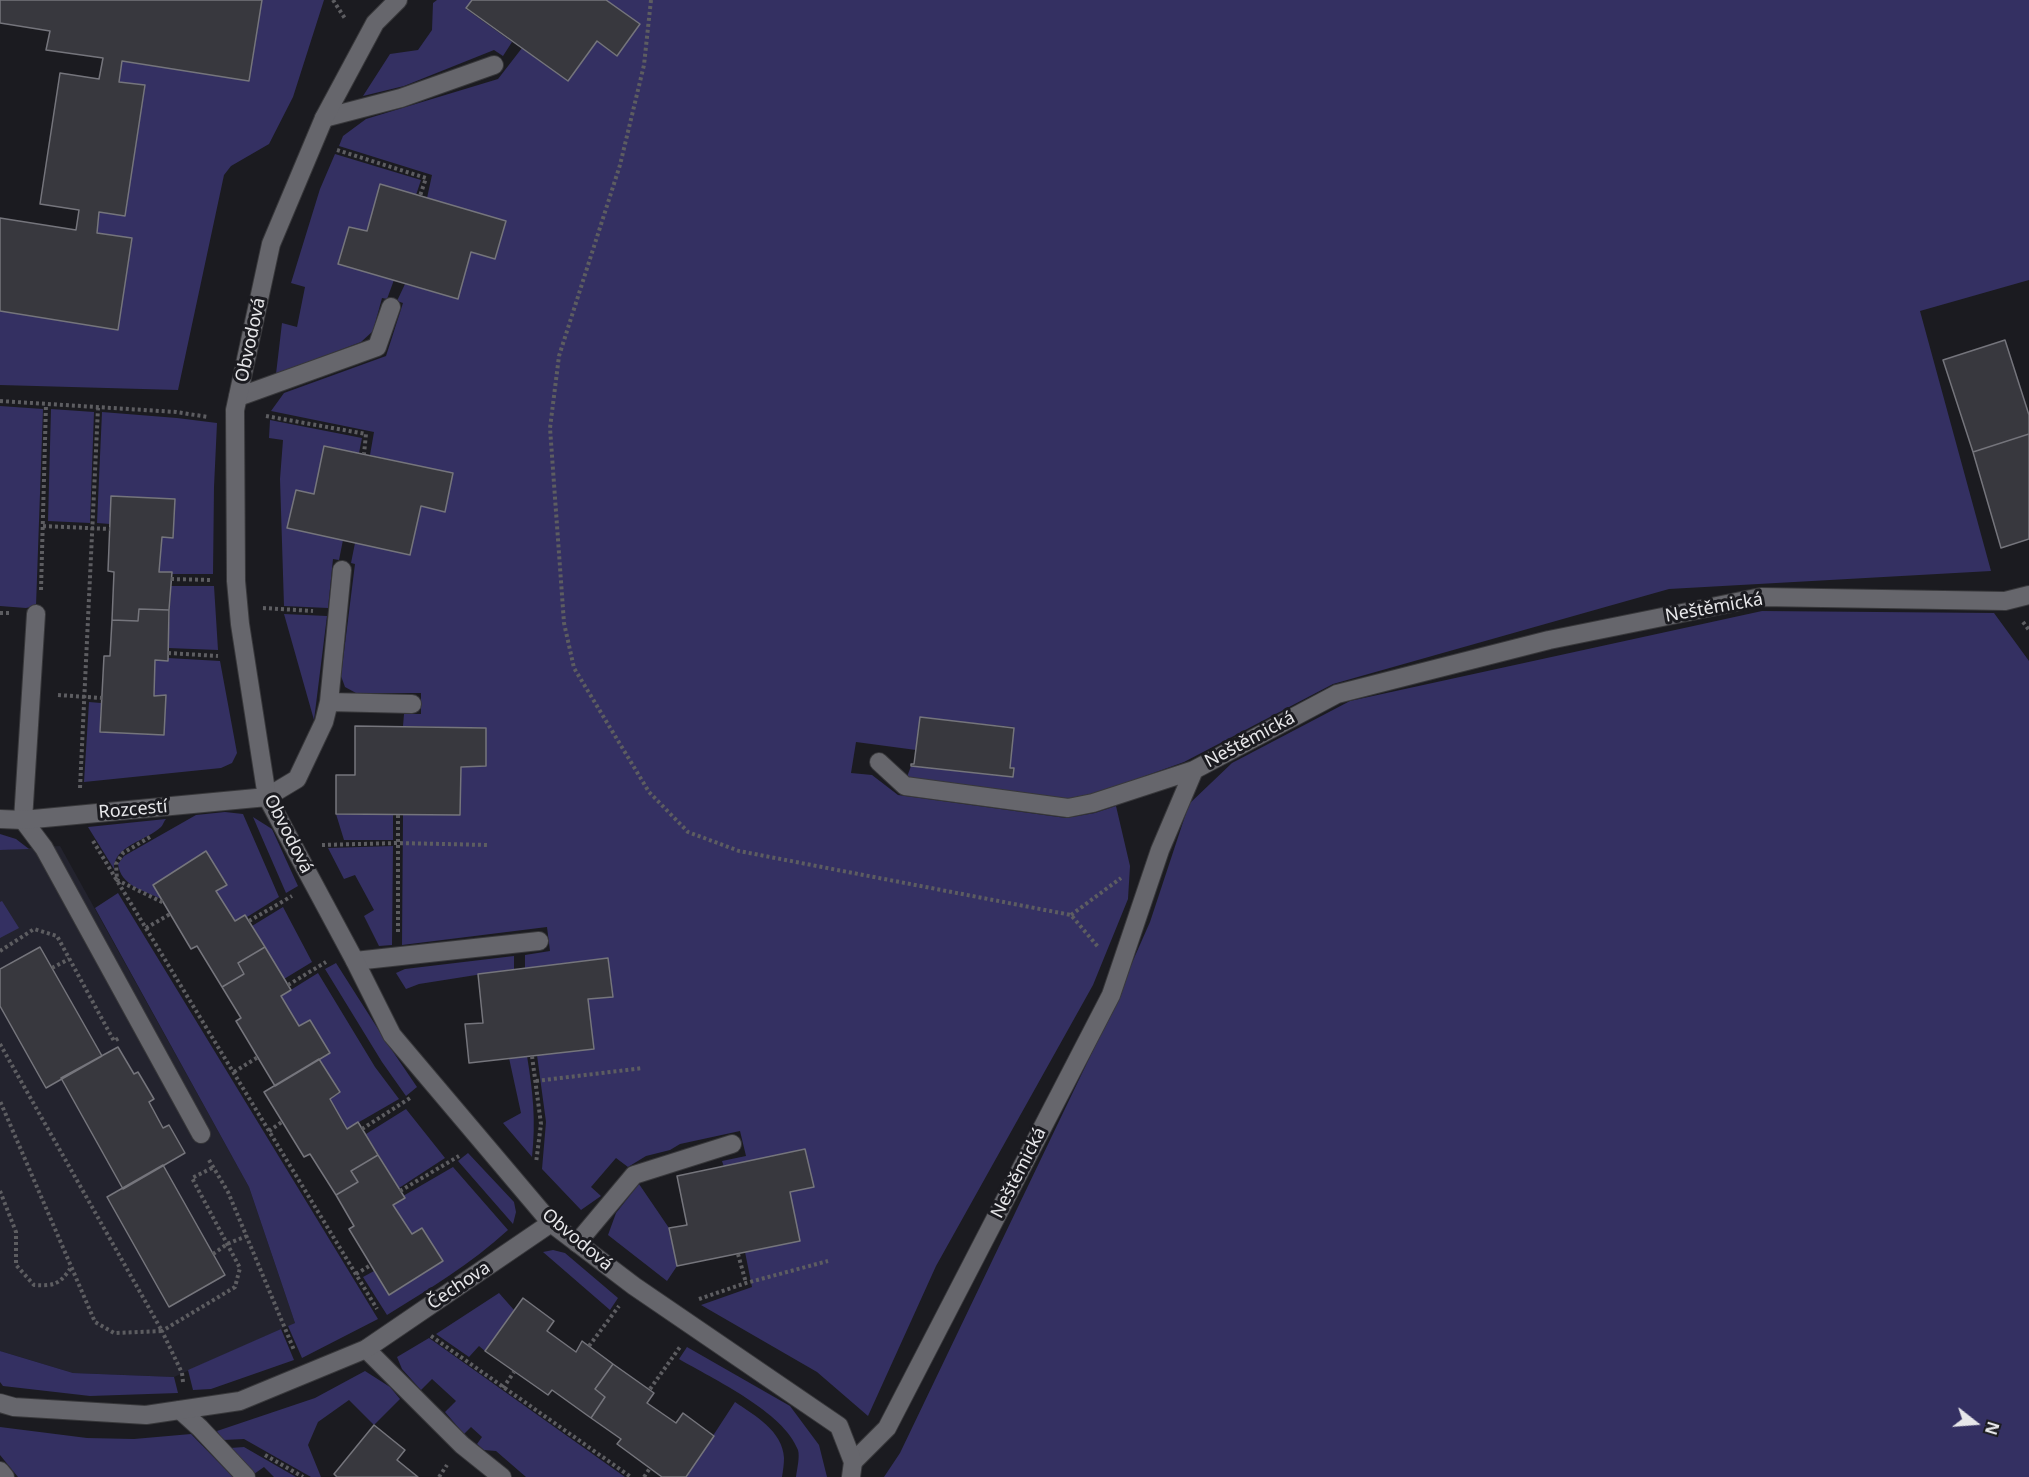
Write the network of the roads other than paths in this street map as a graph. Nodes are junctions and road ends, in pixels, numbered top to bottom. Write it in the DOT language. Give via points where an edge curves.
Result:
graph roads {
  1 [pos="398,0"];
  2 [pos="494,64"];
  3 [pos="324,118"];
  4 [pos="391,308"];
  5 [pos="237,409"];
  6 [pos="342,570"];
  7 [pos="2029,595"];
  8 [pos="36,614"];
  9 [pos="329,702"];
  10 [pos="412,704"];
  11 [pos="879,762"];
  12 [pos="1194,770"];
  13 [pos="267,797"];
  14 [pos="0,819"];
  15 [pos="22,820"];
  16 [pos="539,941"];
  17 [pos="355,961"];
  18 [pos="201,1134"];
  19 [pos="732,1143"];
  20 [pos="551,1223"];
  21 [pos="577,1243"];
  22 [pos="366,1349"];
  23 [pos="0,1402"];
  24 [pos="180,1410"];
  25 [pos="852,1469"];
  26 [pos="0,1471"];
  27 [pos="5,1477"];
  28 [pos="246,1477"];
  29 [pos="502,1477"];
  1 -- 3 [label="street, Obvodová" via="375,23"];
  2 -- 3 [label="street" via="401,98"];
  3 -- 5 [label="street, Obvodová" via="271,244"];
  4 -- 5 [label="street" via="377,347"];
  5 -- 13 [label="street, Obvodová" via="236,581"];
  6 -- 9 [label="street"];
  7 -- 12 [label="street, Neštěmická" via="2005,601 1761,597 1549,640 1337,694"];
  8 -- 15 [label="street"];
  9 -- 10 [label="street"];
  9 -- 13 [label="street" via="324,722 297,779"];
  11 -- 12 [label="street" via="905,786 1068,808"];
  12 -- 25 [label="street, Neštěmická" via="1160,850 1111,995 887,1428"];
  13 -- 15 [label="street, Rozcestí"];
  13 -- 17 [label="street, Obvodová"];
  14 -- 15 [label="street, Rozcestí"];
  15 -- 18 [label="street" via="44,848"];
  16 -- 17 [label="street"];
  17 -- 20 [label="street, Obvodová" via="392,1035"];
  19 -- 21 [label="street" via="634,1175"];
  20 -- 21 [label="street, Obvodová"];
  20 -- 22 [label="street, Čechova"];
  21 -- 25 [label="street, Obvodová" via="839,1426"];
  22 -- 24 [label="street, Čechova" via="240,1401"];
  22 -- 29 [label="street" via="462,1445"];
  23 -- 24 [label="street, Čechova" via="14,1407 146,1415"];
  24 -- 28 [label="street"];
  26 -- 27 [label="street"];
}
